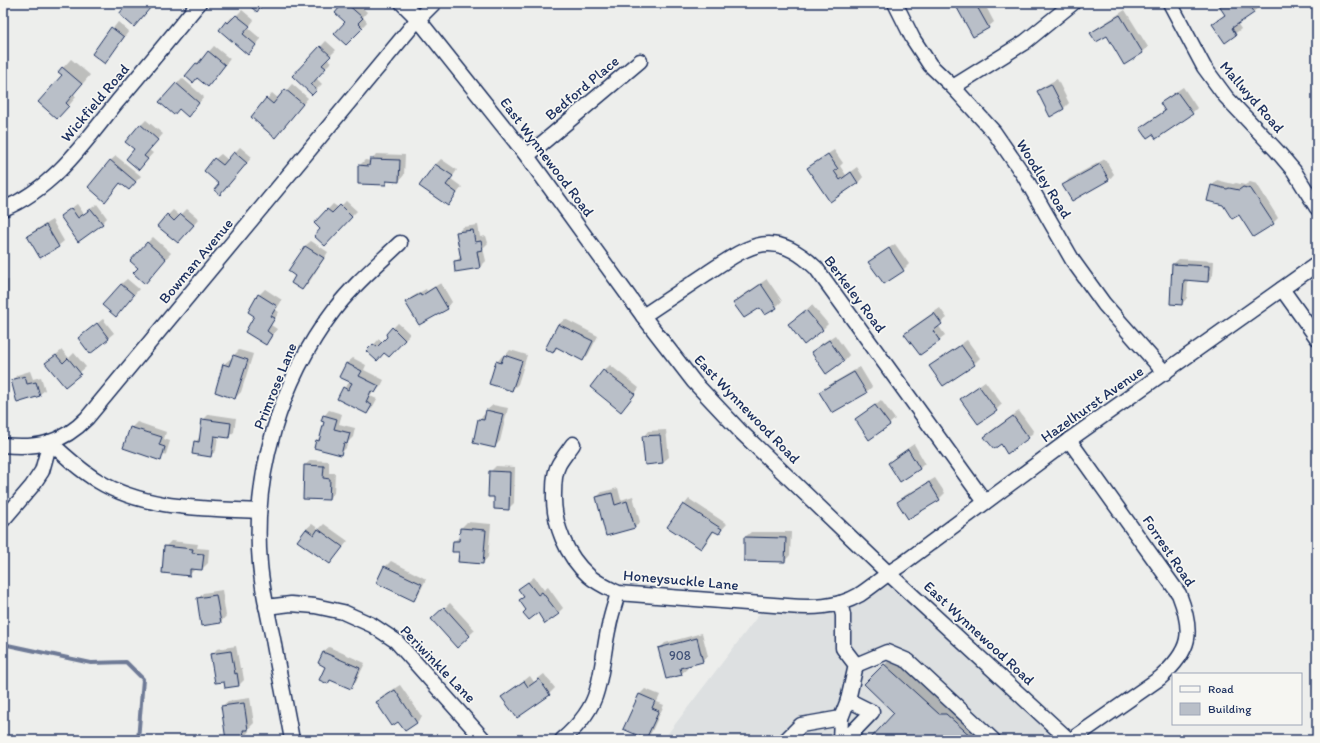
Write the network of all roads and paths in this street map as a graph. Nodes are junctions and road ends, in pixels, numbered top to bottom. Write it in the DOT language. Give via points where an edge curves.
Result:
graph roads {
  1 [pos="199,3"];
  2 [pos="402,3"];
  3 [pos="434,3"];
  4 [pos="895,3"];
  5 [pos="1073,3"];
  6 [pos="1170,3"];
  7 [pos="418,19"];
  8 [pos="640,61"];
  9 [pos="953,87"];
  10 [pos="527,156"];
  11 [pos="1317,208"];
  12 [pos="3,209"];
  13 [pos="400,243"];
  14 [pos="1317,264"];
  15 [pos="1282,289"];
  16 [pos="643,316"];
  17 [pos="1317,338"];
  18 [pos="1164,373"];
  19 [pos="1069,440"];
  20 [pos="50,442"];
  21 [pos="573,444"];
  22 [pos="3,445"];
  23 [pos="985,502"];
  24 [pos="259,511"];
  25 [pos="3,520"];
  26 [pos="888,573"];
  27 [pos="618,593"];
  28 [pos="840,603"];
  29 [pos="266,607"];
  30 [pos="856,665"];
  31 [pos="848,700"];
  32 [pos="841,718"];
  33 [pos="292,740"];
  34 [pos="484,740"];
  35 [pos="562,740"];
  36 [pos="786,740"];
  37 [pos="840,740"];
  38 [pos="845,740"];
  39 [pos="993,740"];
  40 [pos="1070,740"];
  1 -- 12 [label="street, Wickfield Road" via="73,155 31,195"];
  2 -- 7 [label="street, East Wynnewood Road"];
  3 -- 7 [label="street, Bowman Avenue"];
  4 -- 9 [label="street, Woodley Road" via="913,40 930,65"];
  5 -- 9 [label="street" via="1025,42"];
  6 -- 11 [label="street, Mallwyd Road" via="1204,67 1226,97 1294,171"];
  7 -- 10 [label="street, East Wynnewood Road"];
  7 -- 20 [label="street, Bowman Avenue" via="87,418 78,428"];
  8 -- 10 [label="street, Bedford Place"];
  9 -- 18 [label="street, Woodley Road" via="994,132 1019,168 1073,260 1104,304"];
  10 -- 16 [label="street, East Wynnewood Road"];
  13 -- 24 [label="street, Primrose Lane" via="348,294 312,343 278,417 265,464"];
  14 -- 15 [label="street, Hazelhurst Avenue"];
  15 -- 17 [label="street"];
  15 -- 18 [label="street, Hazelhurst Avenue"];
  16 -- 23 [label="street, Berkeley Road" via="741,251 763,244 793,249 816,268"];
  16 -- 26 [label="street, East Wynnewood Road" via="694,382 740,432"];
  18 -- 19 [label="street, Hazelhurst Avenue"];
  19 -- 23 [label="street, Hazelhurst Avenue"];
  19 -- 40 [label="street, Forrest Road" via="1179,594 1188,630 1187,643 1171,668"];
  20 -- 22 [label="street, Bowman Avenue"];
  20 -- 24 [label="street" via="77,467 98,481 131,496 173,505"];
  20 -- 25 [label="street" via="42,471"];
  21 -- 27 [label="street, Honeysuckle Lane" via="559,464 555,476 553,504 558,527 563,541 579,566 603,586"];
  23 -- 26 [label="street, Hazelhurst Avenue"];
  24 -- 29 [label="street, Primrose Lane" via="260,564"];
  26 -- 28 [label="street, Honeysuckle Lane" via="858,596"];
  26 -- 40 [label="street, East Wynnewood Road"];
  27 -- 28 [label="street, Honeysuckle Lane" via="808,608"];
  27 -- 35 [label="street" via="609,625 597,691 582,719"];
  28 -- 30 [label="street" via="843,616 843,648"];
  29 -- 33 [label="street, Primrose Lane"];
  29 -- 34 [label="street, Periwinkle Lane" via="291,604 315,606 343,612 372,625 396,641"];
  30 -- 31 [label="street"];
  30 -- 39 [label="street" via="887,652 908,661"];
  31 -- 32 [label="street"];
  31 -- 38 [label="street" via="872,712"];
  32 -- 36 [label="street" via="801,725"];
  32 -- 37 [label="street"];
}
